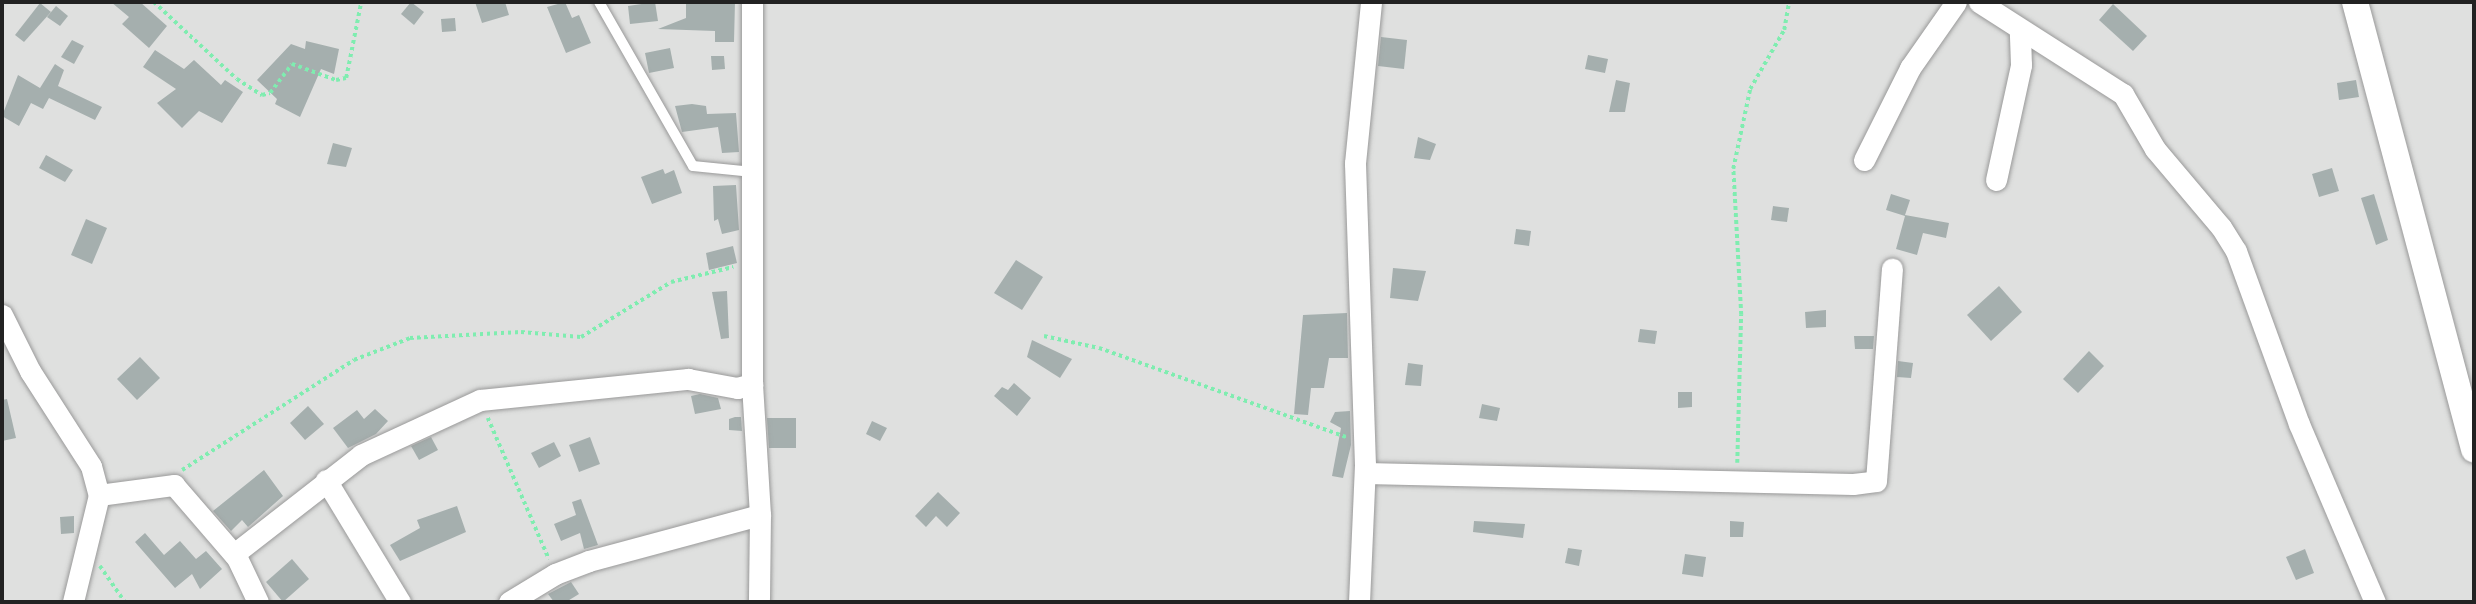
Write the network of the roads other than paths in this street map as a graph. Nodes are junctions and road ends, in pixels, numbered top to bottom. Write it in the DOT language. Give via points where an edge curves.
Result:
graph roads {
  1 [pos="599,2"];
  2 [pos="752,2"];
  3 [pos="1371,2"];
  4 [pos="1956,2"];
  5 [pos="1979,2"];
  6 [pos="2355,2"];
  7 [pos="2020,30"];
  8 [pos="1864,160"];
  9 [pos="755,173"];
  10 [pos="1997,180"];
  11 [pos="1892,269"];
  12 [pos="2,314"];
  13 [pos="752,384"];
  14 [pos="2474,449"];
  15 [pos="1365,472"];
  16 [pos="326,480"];
  17 [pos="99,495"];
  18 [pos="760,515"];
  19 [pos="234,554"];
  20 [pos="73,602"];
  21 [pos="258,602"];
  22 [pos="400,602"];
  23 [pos="509,602"];
  24 [pos="759,602"];
  25 [pos="1359,602"];
  26 [pos="2375,602"];
  1 -- 9 [label="lane" via="693,166"];
  2 -- 9 [label="street"];
  3 -- 15 [label="street" via="1354,163"];
  4 -- 8 [label="street" via="1910,68"];
  5 -- 7 [label="street"];
  6 -- 14 [label="street"];
  7 -- 10 [label="street" via="2021,65"];
  7 -- 26 [label="street" via="2123,94 2155,149 2181,175 2236,251 2300,424"];
  9 -- 13 [label="street"];
  11 -- 15 [label="street" via="1876,481"];
  12 -- 17 [label="street" via="30,371 91,466"];
  13 -- 16 [label="street" via="737,388 688,379 480,400 361,455"];
  13 -- 18 [label="street"];
  15 -- 25 [label="street"];
  16 -- 19 [label="street"];
  16 -- 22 [label="street"];
  17 -- 19 [label="street" via="174,485"];
  17 -- 20 [label="street"];
  18 -- 23 [label="street" via="555,573"];
  18 -- 24 [label="street"];
  19 -- 21 [label="street"];
}
